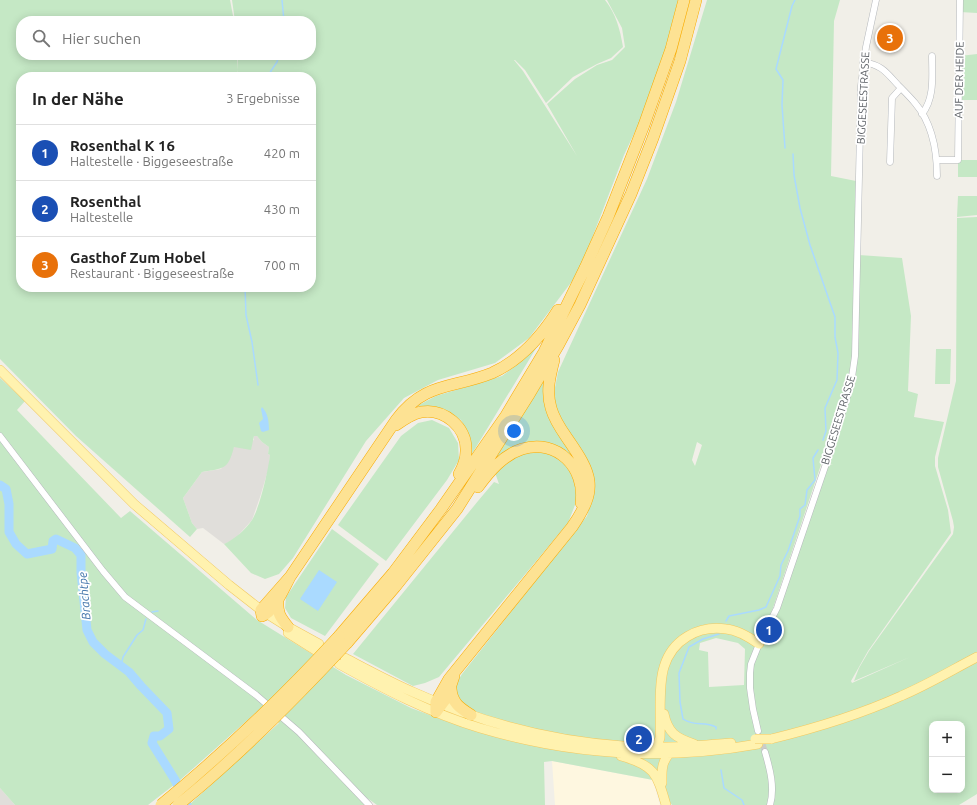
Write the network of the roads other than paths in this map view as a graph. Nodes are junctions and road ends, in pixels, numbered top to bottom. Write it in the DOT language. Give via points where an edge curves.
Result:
graph roads {
  1 [pos="684,0"];
  2 [pos="696,0"];
  3 [pos="876,0"];
  4 [pos="960,0"];
  5 [pos="932,56"];
  6 [pos="863,62"];
  7 [pos="901,88"];
  8 [pos="922,114"];
  9 [pos="937,160"];
  10 [pos="890,162"];
  11 [pos="937,176"];
  12 [pos="585,268"];
  13 [pos="558,346"];
  14 [pos="0,370"];
  15 [pos="388,432"];
  16 [pos="0,436"];
  17 [pos="441,509"];
  18 [pos="457,509"];
  19 [pos="572,527"];
  20 [pos="290,577"];
  21 [pos="278,600"];
  22 [pos="264,613"];
  23 [pos="288,627"];
  24 [pos="759,644"];
  25 [pos="977,657"];
  26 [pos="342,661"];
  27 [pos="460,665"];
  28 [pos="451,689"];
  29 [pos="661,701"];
  30 [pos="438,706"];
  31 [pos="471,715"];
  32 [pos="757,738"];
  33 [pos="546,740"];
  34 [pos="700,746"];
  35 [pos="654,747"];
  36 [pos="604,752"];
  37 [pos="765,752"];
  38 [pos="669,754"];
  39 [pos="663,794"];
  40 [pos="161,805"];
  41 [pos="178,805"];
  42 [pos="369,805"];
  43 [pos="666,805"];
  44 [pos="770,805"];
  1 -- 12 [label="highway" via="671,49 644,125"];
  2 -- 13 [label="highway" via="680,61 634,187 580,305"];
  3 -- 6 [label="street, BIGGESEESTRASSE"];
  4 -- 9 [label="street, AUF DER HEIDE" via="958,160"];
  5 -- 8 [label="street" via="930,100"];
  6 -- 7 [label="street" via="878,66"];
  6 -- 24 [label="street, BIGGESEESTRASSE" via="855,348 851,384 777,608"];
  7 -- 8 [label="street"];
  7 -- 10 [label="street" via="892,98"];
  8 -- 9 [label="street" via="936,149"];
  9 -- 11 [label="street"];
  12 -- 15 [label="highway" via="547,326 519,357 489,374 422,395 405,409"];
  12 -- 17 [label="highway" via="544,352 505,417"];
  13 -- 18 [label="highway"];
  13 -- 19 [label="highway" via="549,382 550,407 558,426 584,463 589,480 586,503"];
  14 -- 22 [label="main road" via="148,518 227,587"];
  15 -- 17 [label="highway" via="411,415 426,412 446,416 461,431 465,441 466,457"];
  15 -- 20 [label="highway"];
  16 -- 42 [label="street" via="125,597 256,695 299,732"];
  17 -- 40 [label="highway, bridge" via="393,573 291,687 214,760"];
  18 -- 19 [label="highway" via="505,458 527,448 544,448 564,457 580,480 581,503"];
  18 -- 41 [label="highway, bridge" via="395,588 316,677 262,731"];
  19 -- 27 [label="highway"];
  20 -- 21 [label="highway"];
  20 -- 22 [label="highway"];
  21 -- 22 [label="highway"];
  21 -- 23 [label="highway" via="279,616"];
  22 -- 23 [label="main road"];
  22 -- 23 [label="main road" via="317,647"];
  24 -- 29 [label="main road" via="727,629 711,628 688,635 667,658 662,678"];
  24 -- 32 [label="street, BIGGESEESTRASSE" via="750,673"];
  25 -- 32 [label="main road, bridge" via="880,706 828,724 771,739"];
  26 -- 30 [label="main road" via="383,688"];
  27 -- 28 [label="highway"];
  27 -- 30 [label="highway" via="444,685"];
  28 -- 30 [label="highway"];
  28 -- 31 [label="highway" via="456,704"];
  29 -- 34 [label="main road" via="666,722 674,735"];
  29 -- 35 [label="main road" via="660,738"];
  30 -- 31 [label="main road"];
  30 -- 33 [label="main road" via="479,728"];
  31 -- 33 [label="main road"];
  32 -- 34 [label="main road"];
  32 -- 38 [label="main road" via="723,750"];
  33 -- 35 [label="main road"];
  33 -- 36 [label="main road"];
  34 -- 35 [label="main road"];
  36 -- 38 [label="main road"];
  36 -- 39 [label="main road" via="648,767 657,776"];
  37 -- 44 [label="street" via="772,783"];
  38 -- 39 [label="main road" via="662,764"];
  39 -- 43 [label="main road"];
}
